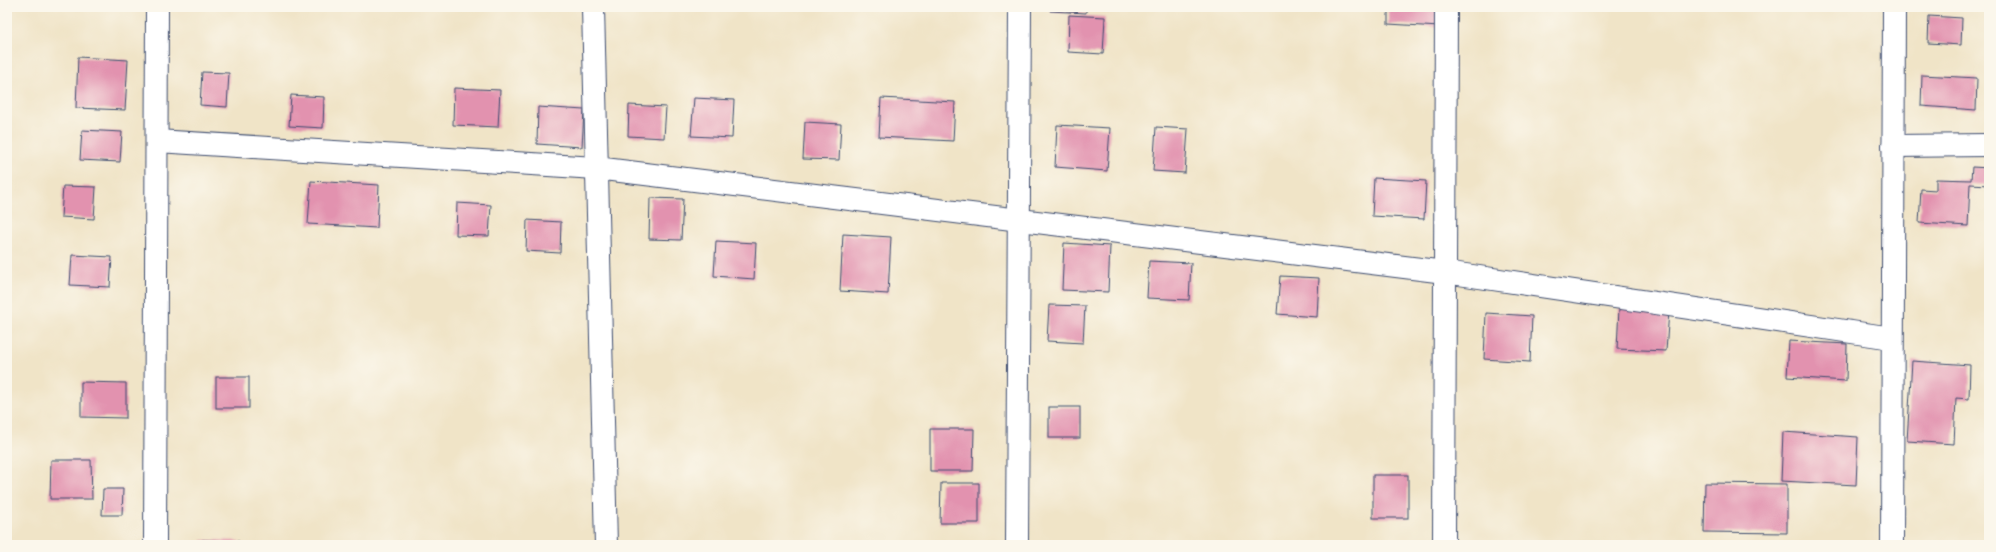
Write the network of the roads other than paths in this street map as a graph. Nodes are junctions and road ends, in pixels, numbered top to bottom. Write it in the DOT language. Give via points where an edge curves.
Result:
graph roads {
  1 [pos="157,7"];
  2 [pos="593,7"];
  3 [pos="1020,7"];
  4 [pos="1446,7"];
  5 [pos="1894,7"];
  6 [pos="157,141"];
  7 [pos="1989,145"];
  8 [pos="1893,146"];
  9 [pos="596,168"];
  10 [pos="1019,220"];
  11 [pos="1445,272"];
  12 [pos="1892,338"];
  13 [pos="155,545"];
  14 [pos="606,545"];
  15 [pos="1017,545"];
  16 [pos="1444,545"];
  17 [pos="1892,545"];
  1 -- 6 [label="street"];
  2 -- 9 [label="street"];
  3 -- 10 [label="street"];
  4 -- 11 [label="street"];
  5 -- 8 [label="street"];
  6 -- 9 [label="street"];
  6 -- 13 [label="street"];
  7 -- 8 [label="street"];
  8 -- 12 [label="street"];
  9 -- 10 [label="street"];
  9 -- 14 [label="street"];
  10 -- 11 [label="street"];
  10 -- 15 [label="street"];
  11 -- 12 [label="street"];
  11 -- 16 [label="street"];
  12 -- 17 [label="street"];
}
